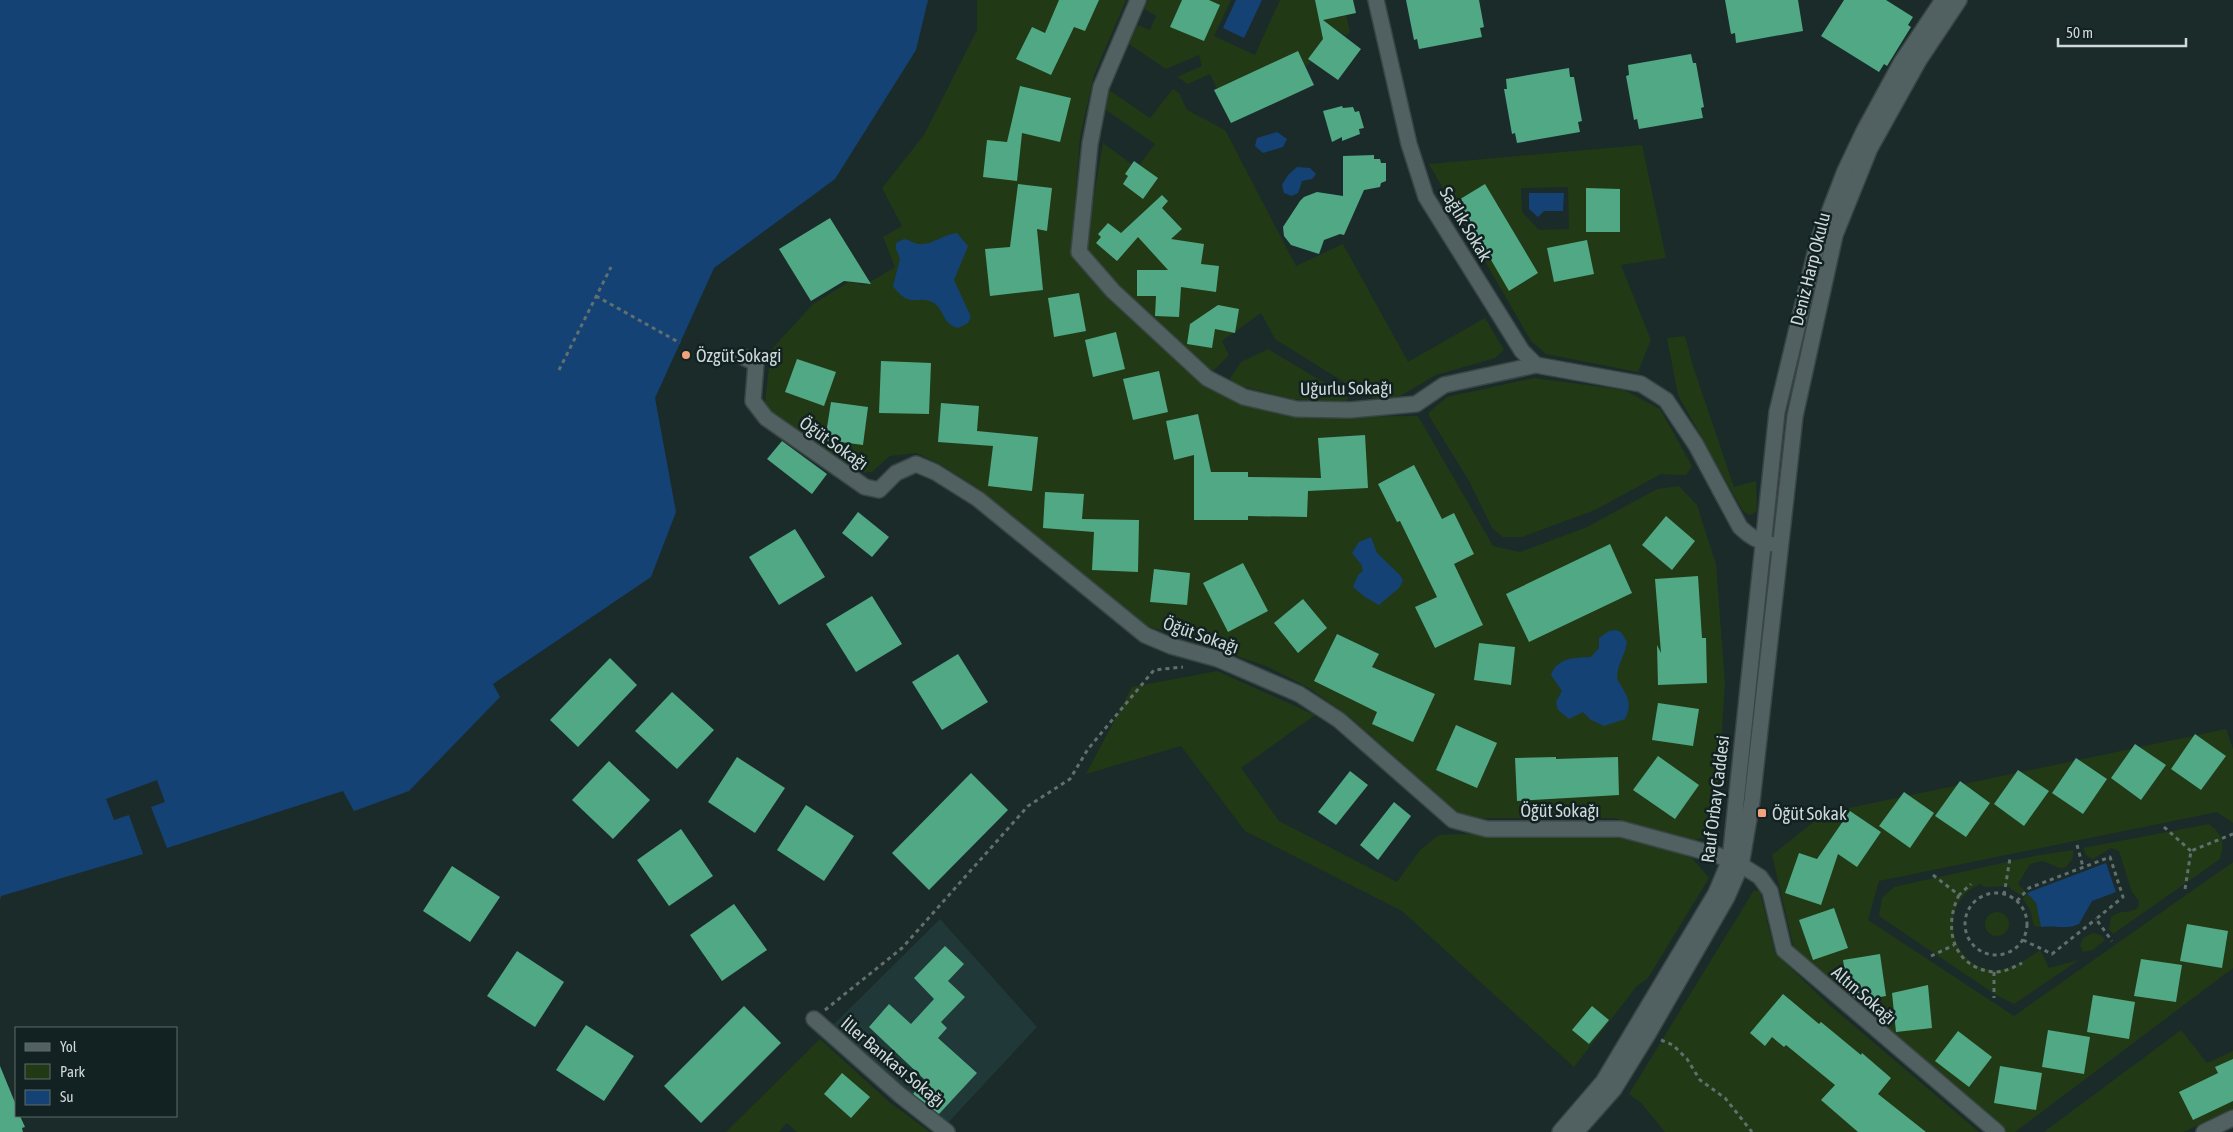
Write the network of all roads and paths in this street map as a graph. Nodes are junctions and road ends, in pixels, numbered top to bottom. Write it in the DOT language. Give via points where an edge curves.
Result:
graph roads {
  1 [pos="1138,0"];
  2 [pos="1376,0"];
  3 [pos="1943,0"];
  4 [pos="1959,0"];
  5 [pos="611,266"];
  6 [pos="596,296"];
  7 [pos="680,343"];
  8 [pos="743,357"];
  9 [pos="1536,365"];
  10 [pos="559,370"];
  11 [pos="1763,543"];
  12 [pos="1779,545"];
  13 [pos="1190,666"];
  14 [pos="2164,827"];
  15 [pos="2233,834"];
  16 [pos="2077,845"];
  17 [pos="2191,851"];
  18 [pos="2010,858"];
  19 [pos="1735,863"];
  20 [pos="2083,867"];
  21 [pos="1933,875"];
  22 [pos="1971,884"];
  23 [pos="2185,889"];
  24 [pos="1959,895"];
  25 [pos="2004,895"];
  26 [pos="2017,901"];
  27 [pos="2096,919"];
  28 [pos="2023,940"];
  29 [pos="2112,941"];
  30 [pos="1954,944"];
  31 [pos="1931,956"];
  32 [pos="2022,963"];
  33 [pos="1994,972"];
  34 [pos="1994,998"];
  35 [pos="814,1019"];
  36 [pos="1648,1034"];
  37 [pos="2233,1118"];
  38 [pos="947,1132"];
  39 [pos="1560,1132"];
  40 [pos="1576,1132"];
  41 [pos="1752,1132"];
  42 [pos="1997,1132"];
  43 [pos="2204,1132"];
  1 -- 9 [label="street, Uğurlu Sokağı" via="1101,87 1090,144 1079,252 1113,291 1207,378 1244,397 1296,409 1350,410 1416,404 1444,385"];
  2 -- 9 [label="street, Sağlık Sokak" via="1409,144 1426,197 1522,351"];
  3 -- 11 [label="street, Deniz Harp Okulu" via="1901,63 1864,131 1818,241 1777,412"];
  4 -- 12 [label="street, Deniz Harp Okulu" via="1919,60 1870,148 1835,234 1795,416"];
  5 -- 6 [label="path"];
  6 -- 7 [label="path"];
  6 -- 10 [label="path"];
  8 -- 19 [label="street, Öğüt Sokağı" via="756,363 753,401 766,418 865,487 879,490 896,474 916,464 935,472 978,499 1146,635 1171,646 1218,659 1281,686 1339,720 1453,820 1487,829 1621,829"];
  9 -- 11 [label="street, Uğurlu Sokağı" via="1641,384 1666,400 1696,445 1740,527 1748,536"];
  11 -- 12 [label="street, Uğurlu Sokağı"];
  11 -- 19 [label="street, Rauf Orbay Caddesi"];
  12 -- 19 [label="street, Rauf Orbay Caddesi" via="1752,801"];
  13 -- 35 [label="path" via="1154,670 1088,749 1070,779 1028,806 902,948"];
  14 -- 17 [label="path"];
  15 -- 17 [label="path"];
  16 -- 20 [label="path"];
  17 -- 23 [label="path"];
  18 -- 25 [label="path"];
  19 -- 36 [label="street, Rauf Orbay Caddesi" via="1727,897"];
  19 -- 39 [label="street, Rauf Orbay Caddesi" via="1603,1082"];
  19 -- 42 [label="street, Altın Sokağı" via="1760,877 1770,891 1784,950"];
  20 -- 26 [label="path" via="2029,888"];
  20 -- 27 [label="path" via="2110,857 2123,897"];
  21 -- 24 [label="path"];
  22 -- 24 [label="path"];
  24 -- 30 [label="path" via="1950,919"];
  25 -- 26 [label="path"];
  25 -- 28 [label="path" via="1989,894 1972,905 1967,914 1967,934 1971,943 1988,954 2007,953"];
  26 -- 28 [label="path" via="2027,920"];
  27 -- 28 [label="path" via="2052,954"];
  27 -- 29 [label="path"];
  30 -- 31 [label="path"];
  30 -- 33 [label="path" via="1975,965"];
  32 -- 33 [label="path"];
  33 -- 34 [label="path"];
  35 -- 38 [label="street, İller Bankası Sokağı"];
  36 -- 40 [label="street, Rauf Orbay Caddesi" via="1614,1089"];
  36 -- 41 [label="path" via="1673,1045 1687,1059 1700,1080 1725,1098"];
  37 -- 43 [label="street"];
}
